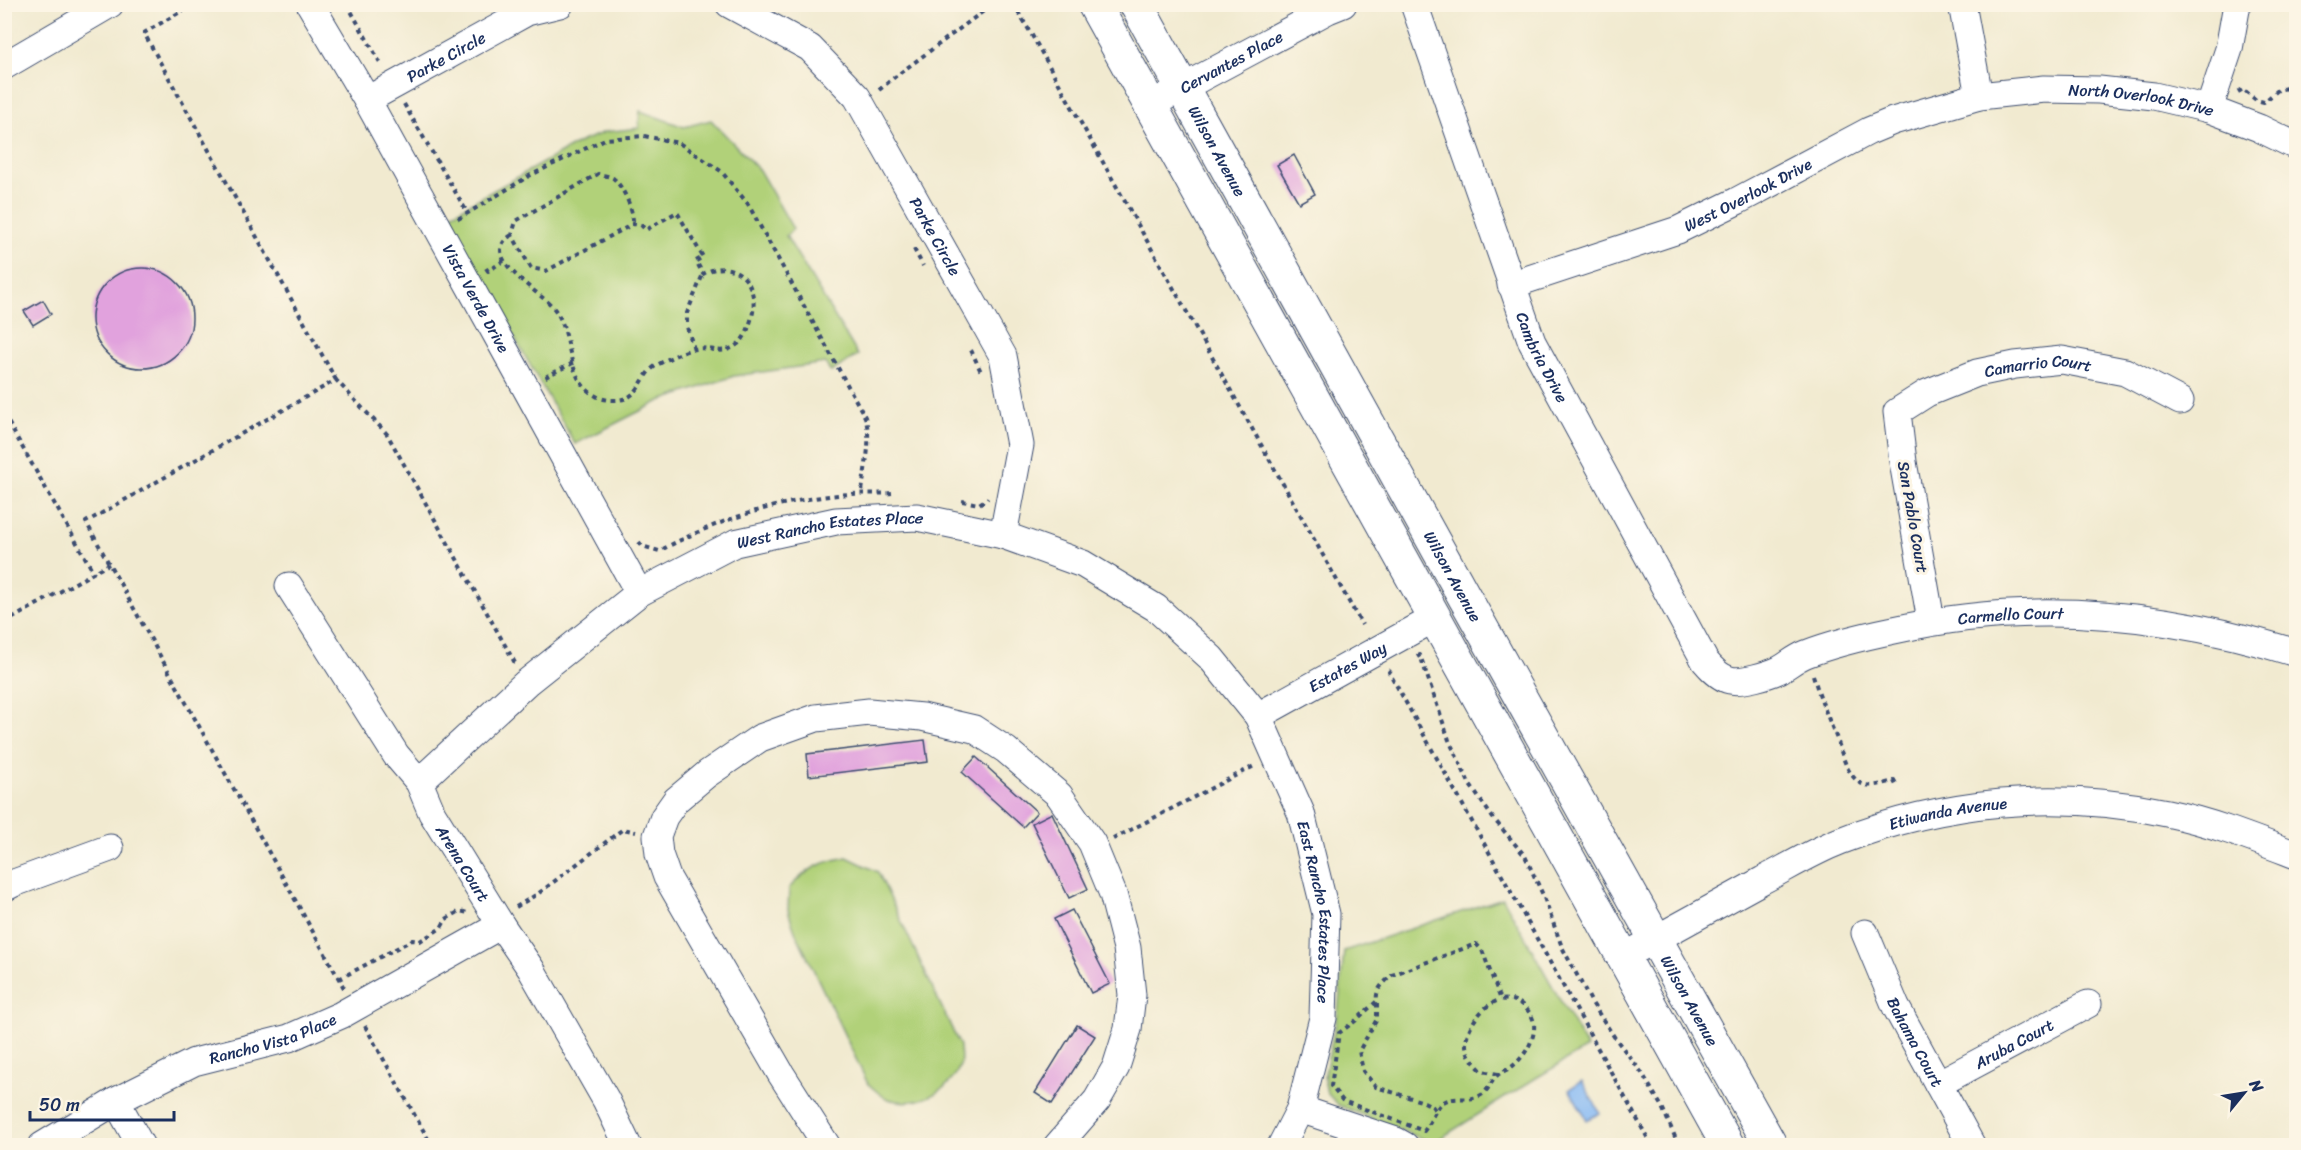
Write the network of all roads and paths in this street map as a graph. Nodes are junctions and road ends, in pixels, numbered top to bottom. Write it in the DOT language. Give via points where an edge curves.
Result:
graph roads {
  1 [pos="110,4"];
  2 [pos="194,4"];
  3 [pos="310,4"];
  4 [pos="347,4"];
  5 [pos="560,4"];
  6 [pos="729,4"];
  7 [pos="1013,4"];
  8 [pos="1094,4"];
  9 [pos="1136,4"];
  10 [pos="1343,4"];
  11 [pos="1414,4"];
  12 [pos="1962,4"];
  13 [pos="2237,4"];
  14 [pos="4,66"];
  15 [pos="393,86"];
  16 [pos="1182,86"];
  17 [pos="2296,86"];
  18 [pos="1979,96"];
  19 [pos="367,100"];
  20 [pos="1150,105"];
  21 [pos="2208,110"];
  22 [pos="2296,146"];
  23 [pos="633,224"];
  24 [pos="512,235"];
  25 [pos="703,274"];
  26 [pos="1511,285"];
  27 [pos="694,349"];
  28 [pos="573,363"];
  29 [pos="336,380"];
  30 [pos="552,386"];
  31 [pos="2180,401"];
  32 [pos="1897,412"];
  33 [pos="4,415"];
  34 [pos="1003,535"];
  35 [pos="636,536"];
  36 [pos="109,564"];
  37 [pos="94,573"];
  38 [pos="289,586"];
  39 [pos="639,593"];
  40 [pos="1435,618"];
  41 [pos="1931,621"];
  42 [pos="4,623"];
  43 [pos="1362,626"];
  44 [pos="2296,653"];
  45 [pos="1805,654"];
  46 [pos="1410,660"];
  47 [pos="1399,666"];
  48 [pos="1730,680"];
  49 [pos="526,683"];
  50 [pos="1258,716"];
  51 [pos="1275,755"];
  52 [pos="419,782"];
  53 [pos="1896,785"];
  54 [pos="110,848"];
  55 [pos="1095,848"];
  56 [pos="2296,855"];
  57 [pos="4,888"];
  58 [pos="501,925"];
  59 [pos="1865,933"];
  60 [pos="1656,939"];
  61 [pos="1623,957"];
  62 [pos="1502,1000"];
  63 [pos="1377,1001"];
  64 [pos="2088,1004"];
  65 [pos="355,1007"];
  66 [pos="1499,1074"];
  67 [pos="1938,1084"];
  68 [pos="116,1101"];
  69 [pos="1300,1109"];
  70 [pos="1437,1113"];
  71 [pos="42,1146"];
  72 [pos="141,1146"];
  73 [pos="432,1146"];
  74 [pos="628,1146"];
  75 [pos="827,1146"];
  76 [pos="1057,1146"];
  77 [pos="1281,1146"];
  78 [pos="1405,1146"];
  79 [pos="1652,1146"];
  80 [pos="1679,1146"];
  81 [pos="1728,1146"];
  82 [pos="1771,1146"];
  83 [pos="1972,1146"];
  1 -- 14 [label="street"];
  2 -- 29 [label="path" via="144,33"];
  3 -- 19 [label="street, Vista Verde Drive"];
  4 -- 15 [label="path"];
  5 -- 15 [label="street, Parke Circle" via="527,12"];
  6 -- 34 [label="street, Parke Circle" via="810,48 856,97 1003,356 1020,445"];
  7 -- 43 [label="path"];
  8 -- 20 [label="main road"];
  9 -- 16 [label="main road, Wilson Avenue"];
  10 -- 16 [label="street, Cervantes Place"];
  11 -- 26 [label="street, Cambria Drive"];
  12 -- 18 [label="street"];
  13 -- 21 [label="street" via="2229,49"];
  15 -- 19 [label="street, Parke Circle"];
  15 -- 35 [label="path" via="467,212 604,139 644,136 679,143 721,171 748,204 856,400 869,430 862,493 758,509 711,525 659,551 642,546"];
  16 -- 20 [label="street, Cervantes Place"];
  16 -- 60 [label="main road, Wilson Avenue"];
  17 -- 21 [label="path" via="2278,90 2264,102 2243,89"];
  18 -- 21 [label="street, North Overlook Drive" via="2044,89 2099,90 2154,96"];
  18 -- 26 [label="street, West Overlook Drive" via="1869,131 1678,230"];
  19 -- 39 [label="street, Vista Verde Drive"];
  20 -- 40 [label="main road"];
  21 -- 22 [label="street, North Overlook Drive"];
  23 -- 24 [label="path" via="546,272 531,268"];
  23 -- 24 [label="path" via="621,189 612,178 598,174 516,221"];
  23 -- 25 [label="path" via="646,230 677,212 703,257 696,261"];
  24 -- 28 [label="path" via="505,239 503,255 520,280 554,307"];
  25 -- 27 [label="path" via="687,314"];
  25 -- 27 [label="path" via="718,268 745,278 753,294 753,314 744,339 737,345 723,352"];
  26 -- 48 [label="street, Cambria Drive" via="1532,342 1705,661"];
  27 -- 28 [label="path" via="657,365 633,395 618,400 601,399 588,391 578,380"];
  28 -- 30 [label="path" via="546,376"];
  29 -- 36 [label="path" via="86,522"];
  29 -- 49 [label="path" via="387,434"];
  31 -- 32 [label="street, Camarrio Court" via="2125,372 2062,360 1977,373 1927,393"];
  32 -- 41 [label="street, San Pablo Court"];
  33 -- 37 [label="path"];
  34 -- 39 [label="street, West Rancho Estates Place" via="917,517 836,521 735,543"];
  34 -- 50 [label="street, West Rancho Estates Place" via="1083,564 1156,608 1211,658"];
  36 -- 37 [label="path"];
  36 -- 65 [label="path"];
  37 -- 42 [label="path"];
  38 -- 52 [label="street, Arena Court" via="396,755"];
  39 -- 49 [label="street, West Rancho Estates Place"];
  40 -- 50 [label="street, Estates Way"];
  40 -- 61 [label="main road"];
  41 -- 44 [label="street, Carmello Court" via="2016,612 2085,613 2153,619 2248,638"];
  41 -- 45 [label="street, Carmello Court"];
  45 -- 48 [label="street, Carmello Court" via="1777,671"];
  45 -- 53 [label="path" via="1848,768 1864,785 1894,781"];
  46 -- 80 [label="path" via="1420,655 1449,740 1470,785 1525,856 1562,947 1592,1003 1642,1072"];
  47 -- 79 [label="path" via="1389,672"];
  49 -- 52 [label="street, West Rancho Estates Place"];
  50 -- 51 [label="street, East Rancho Estates Place"];
  51 -- 55 [label="path"];
  51 -- 69 [label="street, East Rancho Estates Place" via="1301,813 1326,914 1323,1018"];
  52 -- 58 [label="street, Arena Court" via="432,813"];
  54 -- 57 [label="street"];
  55 -- 75 [label="street" via="1059,795 1006,750 974,729 922,717 869,712 816,718 760,738 676,800 657,836 667,877"];
  55 -- 76 [label="street" via="1113,894 1127,948 1132,995 1128,1029 1116,1067 1097,1100"];
  56 -- 60 [label="street, Etiwanda Avenue" via="2167,813 2104,803 2043,800 1976,805 1906,818 1838,841"];
  58 -- 65 [label="street, Rancho Vista Place"];
  58 -- 74 [label="street, Arena Court" via="531,969"];
  59 -- 67 [label="street, Bahama Court" via="1896,1006"];
  60 -- 61 [label="street, Etiwanda Avenue"];
  60 -- 82 [label="main road, Wilson Avenue"];
  61 -- 81 [label="main road"];
  62 -- 63 [label="path" via="1476,944 1392,975 1376,994"];
  62 -- 66 [label="path" via="1512,998 1524,1007 1534,1028 1527,1049 1515,1065"];
  62 -- 66 [label="path" via="1481,1010 1466,1043 1468,1053 1482,1071"];
  63 -- 70 [label="path" via="1377,1019 1359,1052 1363,1071 1376,1087 1424,1102"];
  63 -- 70 [label="path" via="1339,1033 1331,1086 1343,1101 1424,1131"];
  64 -- 67 [label="street, Aruba Court"];
  65 -- 68 [label="street, Rancho Vista Place" via="290,1038 194,1062"];
  65 -- 73 [label="path"];
  66 -- 70 [label="path" via="1485,1093 1476,1098 1449,1100 1441,1104"];
  67 -- 83 [label="street, Bahama Court"];
  68 -- 71 [label="street, Rancho Vista Place"];
  68 -- 72 [label="street"];
  69 -- 77 [label="street, East Rancho Estates Place"];
  69 -- 78 [label="street"];
}
